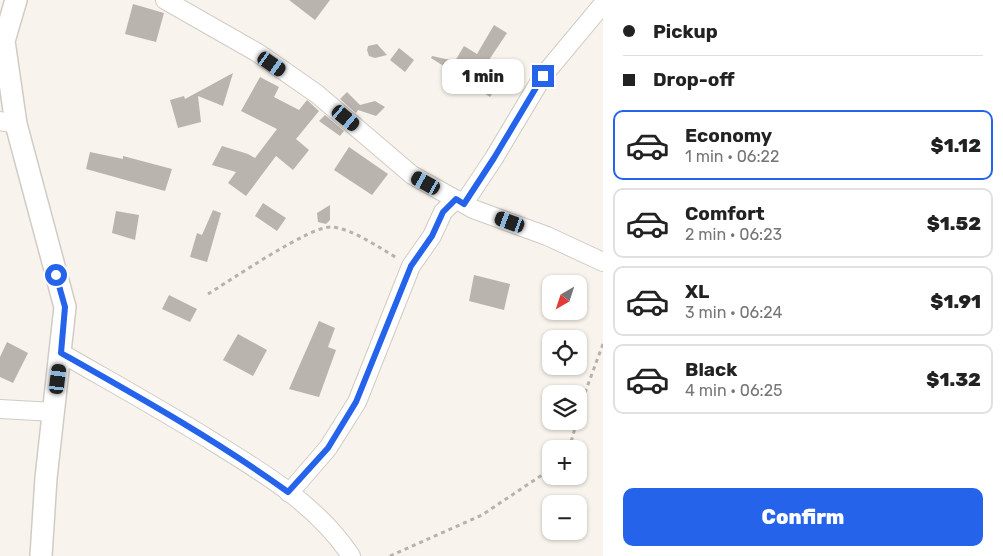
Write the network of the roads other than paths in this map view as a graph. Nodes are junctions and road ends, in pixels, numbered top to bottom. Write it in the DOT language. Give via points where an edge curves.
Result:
graph roads {
  1 [pos="16,0"];
  2 [pos="165,0"];
  3 [pos="600,0"];
  4 [pos="603,4"];
  5 [pos="8,123"];
  6 [pos="460,201"];
  7 [pos="603,262"];
  8 [pos="61,353"];
  9 [pos="0,409"];
  10 [pos="54,412"];
  11 [pos="288,492"];
  12 [pos="41,556"];
  13 [pos="350,556"];
  1 -- 5 [label="street" via="4,41"];
  2 -- 6 [label="street" via="258,54 317,94 412,175"];
  3 -- 4 [label="street"];
  4 -- 6 [label="street" via="543,76 494,158"];
  5 -- 8 [label="street" via="65,307"];
  6 -- 7 [label="street"];
  6 -- 11 [label="street" via="443,212 432,236 411,266 356,402 328,448"];
  8 -- 10 [label="street"];
  8 -- 11 [label="street" via="247,462"];
  9 -- 10 [label="street"];
  10 -- 12 [label="street"];
  11 -- 13 [label="street" via="340,539"];
}
